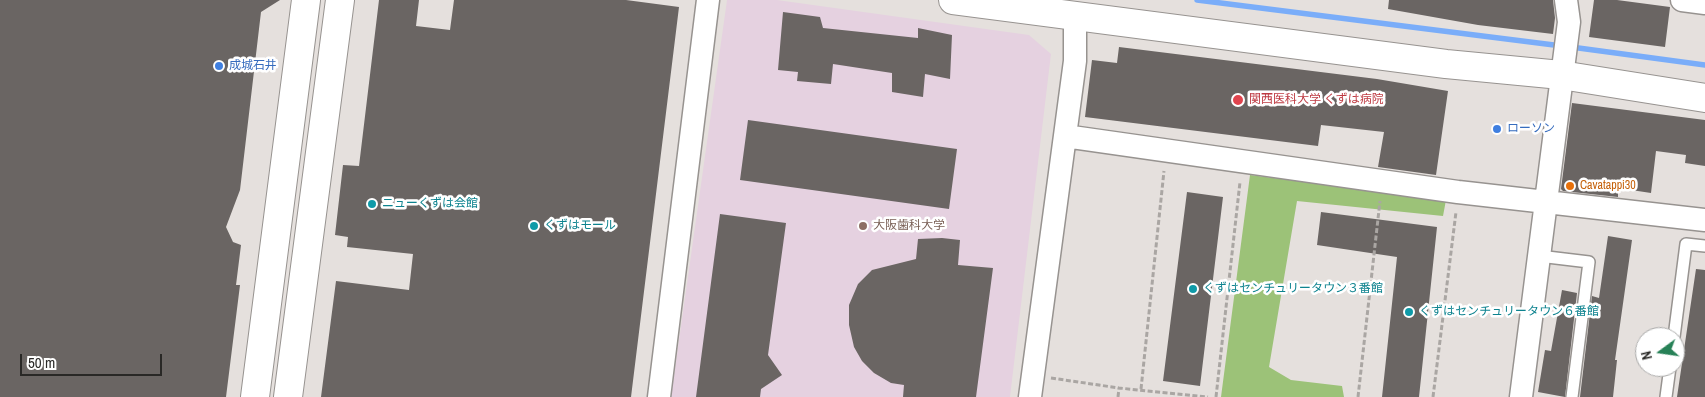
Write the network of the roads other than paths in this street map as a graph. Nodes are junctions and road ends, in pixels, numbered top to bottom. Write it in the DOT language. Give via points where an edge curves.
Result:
graph roads {
  1 [pos="306,0"];
  2 [pos="340,0"];
  3 [pos="708,0"];
  4 [pos="952,0"];
  5 [pos="1566,0"];
  6 [pos="1682,0"];
  7 [pos="1705,3"];
  8 [pos="1074,8"];
  9 [pos="1561,75"];
  10 [pos="1705,98"];
  11 [pos="1065,136"];
  12 [pos="1546,203"];
  13 [pos="1705,220"];
  14 [pos="1705,246"];
  15 [pos="1539,256"];
  16 [pos="1675,327"];
  17 [pos="1669,377"];
  18 [pos="1032,386"];
  19 [pos="255,397"];
  20 [pos="288,397"];
  21 [pos="659,397"];
  22 [pos="1521,397"];
  23 [pos="1572,397"];
  24 [pos="1666,397"];
  1 -- 19 [label="street"];
  2 -- 20 [label="street"];
  3 -- 21 [label="street"];
  4 -- 8 [label="street"];
  5 -- 9 [label="street" via="1569,22"];
  6 -- 7 [label="street"];
  8 -- 9 [label="street" via="1446,64"];
  8 -- 11 [label="street" via="1075,61"];
  9 -- 10 [label="street"];
  9 -- 12 [label="street"];
  11 -- 12 [label="street"];
  11 -- 18 [label="street"];
  12 -- 13 [label="street"];
  12 -- 15 [label="street"];
  14 -- 16 [label="lane" via="1686,244"];
  15 -- 22 [label="street"];
  15 -- 23 [label="lane" via="1589,262"];
  17 -- 24 [label="lane"];
}
